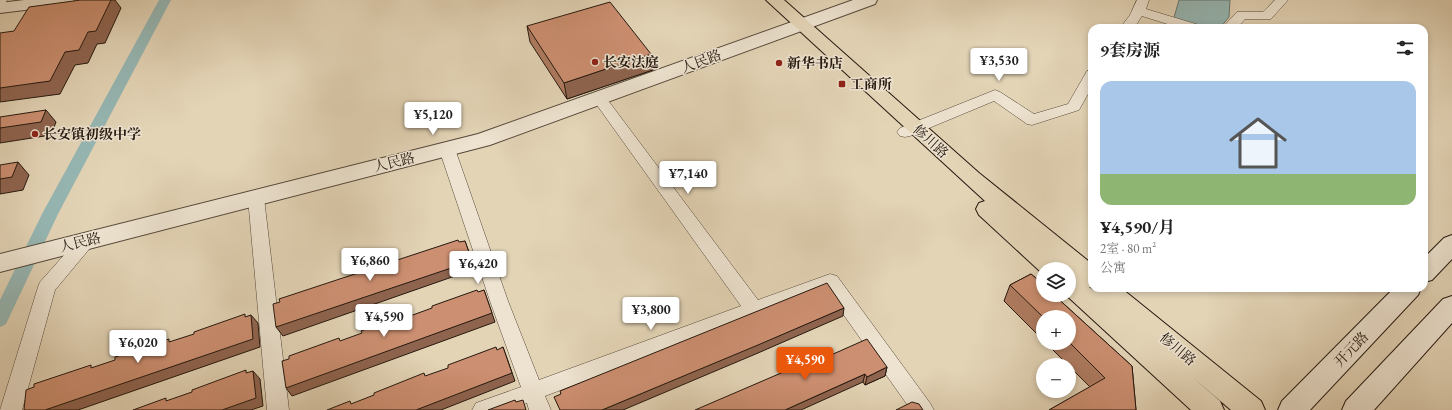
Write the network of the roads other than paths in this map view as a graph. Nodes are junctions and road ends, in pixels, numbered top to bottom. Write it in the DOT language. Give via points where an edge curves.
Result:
graph roads {
  1 [pos="66,0"];
  2 [pos="757,0"];
  3 [pos="774,0"];
  4 [pos="869,0"];
  5 [pos="1282,0"];
  6 [pos="1140,5"];
  7 [pos="0,8"];
  8 [pos="1129,24"];
  9 [pos="1185,24"];
  10 [pos="1233,24"];
  11 [pos="797,27"];
  12 [pos="1088,81"];
  13 [pos="599,98"];
  14 [pos="911,130"];
  15 [pos="447,149"];
  16 [pos="256,198"];
  17 [pos="81,242"];
  18 [pos="1452,244"];
  19 [pos="1045,262"];
  20 [pos="0,263"];
  21 [pos="1428,269"];
  22 [pos="1088,275"];
  23 [pos="1076,290"];
  24 [pos="1109,292"];
  25 [pos="1405,292"];
  26 [pos="1452,306"];
  27 [pos="754,309"];
  28 [pos="533,391"];
  29 [pos="10,410"];
  30 [pos="278,410"];
  31 [pos="483,410"];
  32 [pos="540,410"];
  33 [pos="923,410"];
  34 [pos="1210,410"];
  35 [pos="1251,410"];
  36 [pos="1292,410"];
  37 [pos="1356,410"];
  1 -- 7 [label="street"];
  2 -- 11 [label="main road, 修川路"];
  3 -- 11 [label="main road, 修川路"];
  4 -- 11 [label="street, 人民路"];
  5 -- 10 [label="street" via="1266,16 1242,15"];
  6 -- 8 [label="street"];
  6 -- 9 [label="street"];
  11 -- 13 [label="street, 人民路"];
  11 -- 14 [label="main road, 修川路"];
  12 -- 14 [label="street" via="1074,107 1032,120 994,95"];
  13 -- 15 [label="street, 人民路" via="483,140"];
  13 -- 27 [label="street"];
  14 -- 19 [label="main road, 修川路" via="951,176"];
  14 -- 22 [label="main road, 修川路"];
  15 -- 16 [label="street, 人民路"];
  15 -- 28 [label="street"];
  16 -- 17 [label="street, 人民路"];
  16 -- 30 [label="street"];
  17 -- 20 [label="street, 人民路"];
  17 -- 29 [label="street" via="47,288"];
  18 -- 21 [label="street"];
  23 -- 34 [label="main road, 修川路"];
  24 -- 35 [label="main road, 修川路"];
  25 -- 36 [label="street, 开元路"];
  26 -- 37 [label="street"];
  27 -- 28 [label="street"];
  27 -- 33 [label="street" via="830,281"];
  28 -- 31 [label="street"];
  28 -- 32 [label="street"];
}
